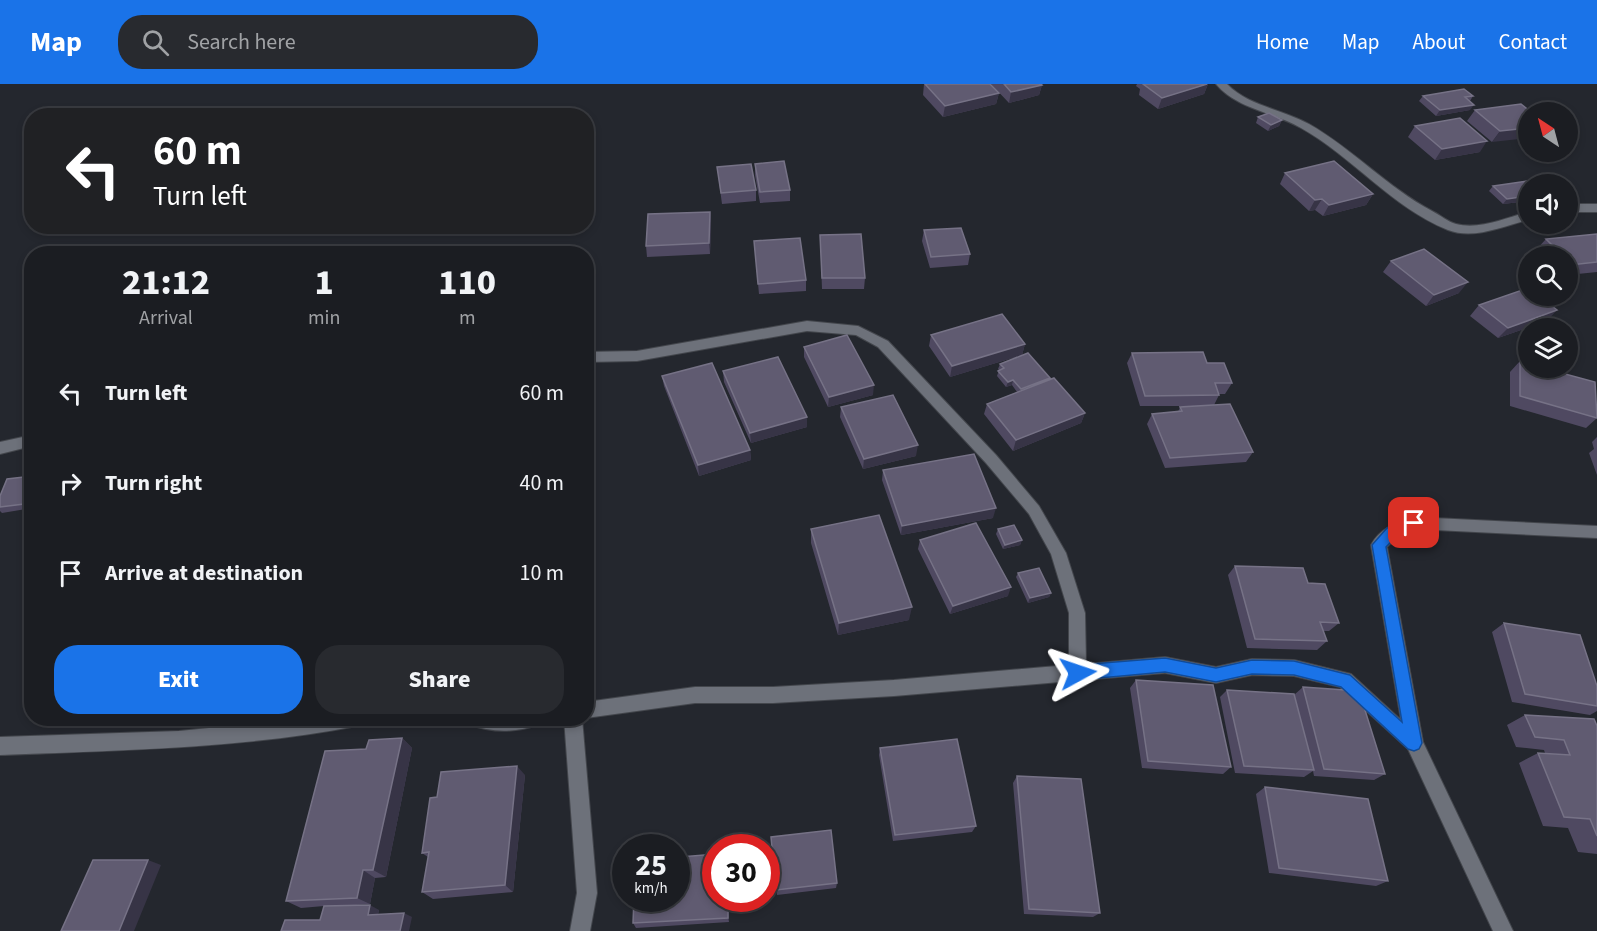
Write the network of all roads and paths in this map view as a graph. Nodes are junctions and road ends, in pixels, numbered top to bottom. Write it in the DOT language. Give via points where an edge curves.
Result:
graph roads {
  1 [pos="1221,84"];
  2 [pos="1578,208"];
  3 [pos="1597,208"];
  4 [pos="1518,219"];
  5 [pos="594,357"];
  6 [pos="24,442"];
  7 [pos="0,448"];
  8 [pos="1597,532"];
  9 [pos="1078,673"];
  10 [pos="594,709"];
  11 [pos="323,726"];
  12 [pos="574,726"];
  13 [pos="1414,743"];
  14 [pos="0,746"];
  15 [pos="580,931"];
  16 [pos="1503,931"];
  1 -- 4 [label="street" via="1246,102 1305,126 1401,199 1452,226 1476,230"];
  2 -- 3 [label="street"];
  5 -- 9 [label="street" via="637,356 807,326 858,331 883,344 1034,510 1058,553 1077,613"];
  6 -- 7 [label="street"];
  8 -- 13 [label="street" via="1414,523 1392,532 1379,545"];
  9 -- 10 [label="street" via="883,689 695,695"];
  9 -- 13 [label="street" via="1165,665 1216,675 1252,667 1294,668 1345,680"];
  11 -- 14 [label="street" via="239,736"];
  12 -- 15 [label="street" via="587,893"];
  13 -- 16 [label="street"];
}
